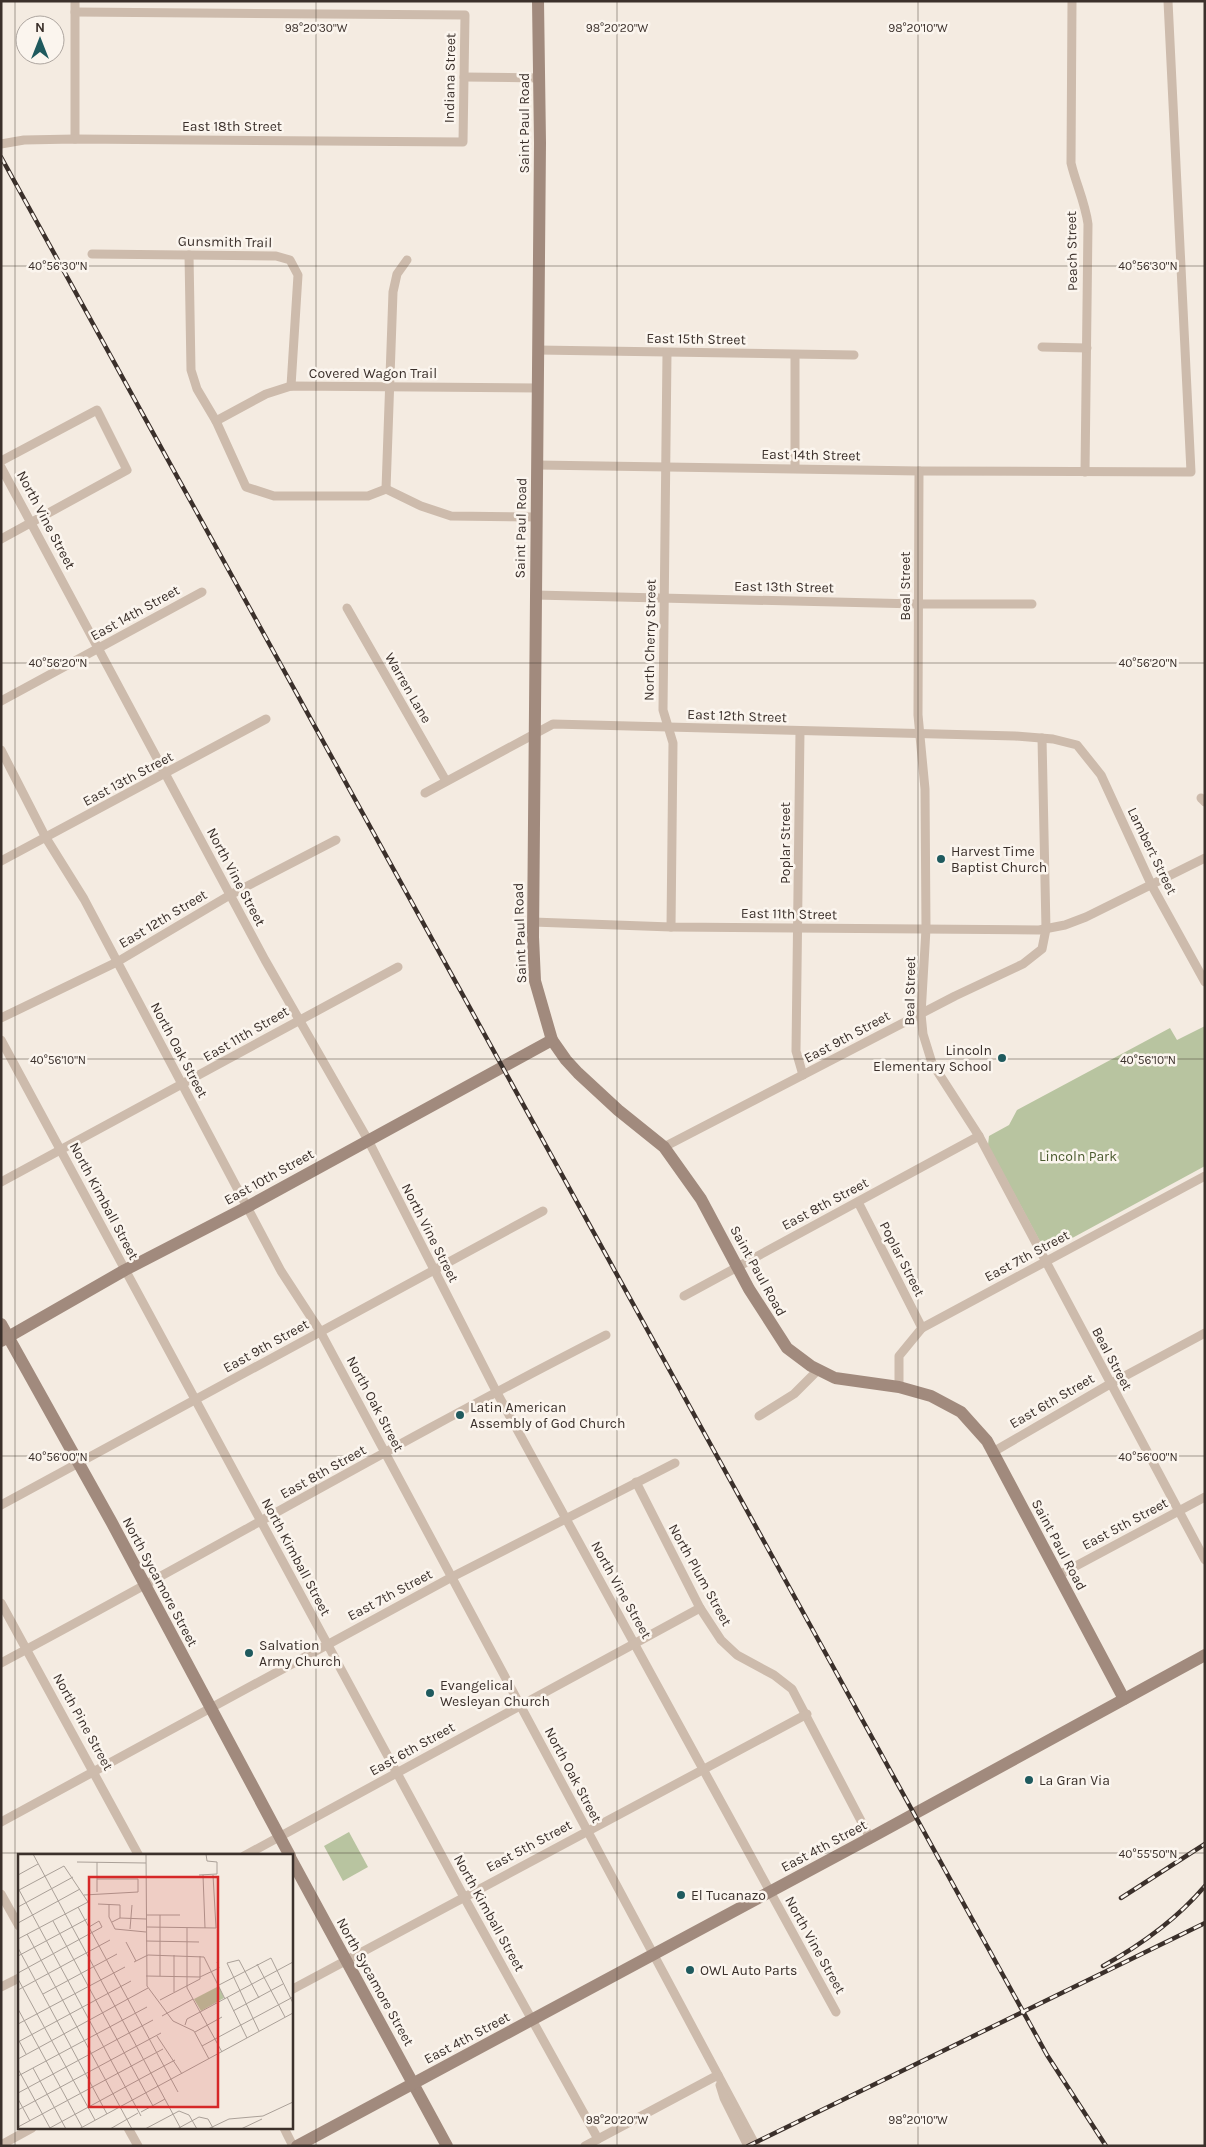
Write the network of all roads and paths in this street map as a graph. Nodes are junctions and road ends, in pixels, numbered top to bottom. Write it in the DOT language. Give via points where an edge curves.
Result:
graph roads {
  1 [pos="76,1"];
  2 [pos="538,1"];
  3 [pos="1072,1"];
  4 [pos="1168,1"];
  5 [pos="75,12"];
  6 [pos="464,77"];
  7 [pos="539,78"];
  8 [pos="75,139"];
  9 [pos="463,142"];
  10 [pos="1,144"];
  11 [pos="92,254"];
  12 [pos="190,255"];
  13 [pos="407,260"];
  14 [pos="1042,347"];
  15 [pos="1087,348"];
  16 [pos="538,350"];
  17 [pos="667,353"];
  18 [pos="796,355"];
  19 [pos="854,355"];
  20 [pos="291,386"];
  21 [pos="388,387"];
  22 [pos="537,388"];
  23 [pos="216,421"];
  24 [pos="1,461"];
  25 [pos="537,465"];
  26 [pos="666,466"];
  27 [pos="1,467"];
  28 [pos="795,468"];
  29 [pos="919,471"];
  30 [pos="1085,472"];
  31 [pos="386,489"];
  32 [pos="536,517"];
  33 [pos="31,522"];
  34 [pos="1,539"];
  35 [pos="202,592"];
  36 [pos="536,595"];
  37 [pos="665,598"];
  38 [pos="918,604"];
  39 [pos="1032,604"];
  40 [pos="347,608"];
  41 [pos="98,648"];
  42 [pos="1,701"];
  43 [pos="266,719"];
  44 [pos="666,727"];
  45 [pos="800,731"];
  46 [pos="534,733"];
  47 [pos="920,735"];
  48 [pos="1042,738"];
  49 [pos="1066,742"];
  50 [pos="1,750"];
  51 [pos="166,775"];
  52 [pos="446,781"];
  53 [pos="425,793"];
  54 [pos="46,838"];
  55 [pos="336,840"];
  56 [pos="1205,858"];
  57 [pos="1,861"];
  58 [pos="1152,886"];
  59 [pos="230,895"];
  60 [pos="533,922"];
  61 [pos="671,927"];
  62 [pos="798,928"];
  63 [pos="926,929"];
  64 [pos="1046,930"];
  65 [pos="117,962"];
  66 [pos="398,967"];
  67 [pos="1205,982"];
  68 [pos="921,1014"];
  69 [pos="1,1018"];
  70 [pos="298,1020"];
  71 [pos="1,1040"];
  72 [pos="552,1040"];
  73 [pos="803,1075"];
  74 [pos="182,1086"];
  75 [pos="979,1136"];
  76 [pos="368,1140"];
  77 [pos="664,1146"];
  78 [pos="60,1150"];
  79 [pos="1205,1176"];
  80 [pos="1,1182"];
  81 [pos="858,1202"];
  82 [pos="247,1207"];
  83 [pos="543,1211"];
  84 [pos="1044,1262"];
  85 [pos="737,1266"];
  86 [pos="434,1269"];
  87 [pos="126,1270"];
  88 [pos="684,1296"];
  89 [pos="1,1324"];
  90 [pos="922,1328"];
  91 [pos="320,1331"];
  92 [pos="1205,1333"];
  93 [pos="606,1335"];
  94 [pos="5,1339"];
  95 [pos="818,1370"];
  96 [pos="1110,1384"];
  97 [pos="898,1388"];
  98 [pos="496,1391"];
  99 [pos="196,1399"];
  100 [pos="759,1416"];
  101 [pos="993,1452"];
  102 [pos="385,1453"];
  103 [pos="78,1463"];
  104 [pos="675,1463"];
  105 [pos="636,1482"];
  106 [pos="1205,1497"];
  107 [pos="1,1504"];
  108 [pos="1178,1511"];
  109 [pos="566,1518"];
  110 [pos="262,1522"];
  111 [pos="1205,1560"];
  112 [pos="1058,1576"];
  113 [pos="452,1578"];
  114 [pos="145,1586"];
  115 [pos="1,1602"];
  116 [pos="700,1608"];
  117 [pos="635,1643"];
  118 [pos="328,1644"];
  119 [pos="27,1649"];
  120 [pos="1205,1656"];
  121 [pos="1,1662"];
  122 [pos="1124,1699"];
  123 [pos="520,1706"];
  124 [pos="210,1708"];
  125 [pos="807,1714"];
  126 [pos="703,1769"];
  127 [pos="95,1771"];
  128 [pos="397,1773"];
  129 [pos="1,1822"];
  130 [pos="587,1831"];
  131 [pos="279,1836"];
  132 [pos="870,1838"];
  133 [pos="138,1854"];
  134 [pos="248,1854"];
  135 [pos="288,1854"];
  136 [pos="292,1861"];
  137 [pos="770,1892"];
  138 [pos="1,1894"];
  139 [pos="464,1897"];
  140 [pos="18,1924"];
  141 [pos="653,1954"];
  142 [pos="347,1960"];
  143 [pos="18,1978"];
  144 [pos="1,1987"];
  145 [pos="292,1989"];
  146 [pos="836,2012"];
  147 [pos="532,2020"];
  148 [pos="718,2075"];
  149 [pos="414,2084"];
  150 [pos="28,2130"];
  151 [pos="129,2130"];
  152 [pos="285,2130"];
  153 [pos="598,2139"];
  154 [pos="1,2145"];
  155 [pos="138,2146"];
  156 [pos="293,2146"];
  157 [pos="297,2146"];
  158 [pos="447,2146"];
  159 [pos="585,2146"];
  160 [pos="748,2146"];
  161 [pos="756,2146"];
  1 -- 5 [label="street"];
  2 -- 7 [label="main road, Saint Paul Road"];
  3 -- 15 [label="street, Peach Street" via="1071,163 1088,224"];
  4 -- 30 [label="street, East 14th Street" via="1191,472"];
  5 -- 6 [label="street, Indiana Street" via="464,15"];
  5 -- 8 [label="street"];
  6 -- 7 [label="street"];
  6 -- 9 [label="street, Indiana Street"];
  7 -- 16 [label="main road, Saint Paul Road"];
  8 -- 9 [label="street, East 18th Street"];
  8 -- 10 [label="street, East 18th Street"];
  11 -- 12 [label="street, Gunsmith Trail"];
  12 -- 20 [label="street, Gunsmith Trail" via="276,256 290,260 298,275"];
  12 -- 23 [label="street" via="191,370 197,389"];
  13 -- 21 [label="street" via="397,274 393,292"];
  14 -- 15 [label="street"];
  15 -- 30 [label="street, Peach Street"];
  16 -- 17 [label="street, East 15th Street"];
  16 -- 22 [label="main road, Saint Paul Road"];
  17 -- 18 [label="street, East 15th Street"];
  17 -- 26 [label="street, North Cherry Street"];
  18 -- 19 [label="street, East 15th Street"];
  18 -- 28 [label="street"];
  20 -- 21 [label="street, Covered Wagon Trail"];
  20 -- 23 [label="street, Covered Wagon Trail" via="266,394"];
  21 -- 22 [label="street, Covered Wagon Trail"];
  21 -- 31 [label="street"];
  22 -- 25 [label="main road, Saint Paul Road"];
  23 -- 31 [label="street" via="246,487 274,496 368,496"];
  24 -- 33 [label="street" via="97,410 127,470"];
  25 -- 26 [label="street, East 14th Street"];
  25 -- 32 [label="main road, Saint Paul Road"];
  26 -- 28 [label="street, East 14th Street"];
  26 -- 37 [label="street, North Cherry Street"];
  27 -- 33 [label="street, North Vine Street"];
  28 -- 29 [label="street, East 14th Street"];
  29 -- 30 [label="street, East 14th Street"];
  29 -- 38 [label="street, Beal Street"];
  31 -- 32 [label="street" via="451,516"];
  32 -- 36 [label="main road, Saint Paul Road"];
  33 -- 34 [label="street"];
  33 -- 41 [label="street, North Vine Street"];
  35 -- 41 [label="street, East 14th Street"];
  36 -- 37 [label="street, East 13th Street"];
  36 -- 46 [label="main road, Saint Paul Road"];
  37 -- 38 [label="street, East 13th Street"];
  37 -- 44 [label="street, North Cherry Street" via="663,710"];
  38 -- 39 [label="street, East 13th Street"];
  38 -- 47 [label="street, Beal Street"];
  40 -- 52 [label="street, Warren Lane"];
  41 -- 42 [label="street, East 14th Street"];
  41 -- 51 [label="street, North Vine Street"];
  43 -- 51 [label="street, East 13th Street"];
  44 -- 45 [label="street, East 12th Street"];
  44 -- 46 [label="street, East 12th Street" via="554,724"];
  44 -- 61 [label="street, North Cherry Street" via="673,743"];
  45 -- 47 [label="street, East 12th Street"];
  45 -- 62 [label="street, Poplar Street"];
  46 -- 52 [label="street, East 12th Street"];
  46 -- 60 [label="main road, Saint Paul Road"];
  47 -- 48 [label="street, East 12th Street"];
  47 -- 63 [label="street, Beal Street" via="925,789"];
  48 -- 49 [label="street, East 12th Street"];
  48 -- 64 [label="street"];
  49 -- 58 [label="street, Lambert Street" via="1077,745 1101,775"];
  50 -- 54 [label="street, North Oak Street"];
  51 -- 54 [label="street, East 13th Street"];
  51 -- 59 [label="street, North Vine Street"];
  52 -- 53 [label="street, East 12th Street"];
  54 -- 57 [label="street, East 13th Street"];
  54 -- 65 [label="street, North Oak Street" via="84,899"];
  55 -- 59 [label="street, East 12th Street"];
  56 -- 58 [label="street"];
  58 -- 64 [label="street" via="1086,917"];
  58 -- 67 [label="street, Lambert Street"];
  59 -- 65 [label="street, East 12th Street"];
  59 -- 70 [label="street, North Vine Street"];
  60 -- 61 [label="street, East 11th Street"];
  60 -- 72 [label="main road, Saint Paul Road" via="535,981"];
  61 -- 62 [label="street, East 11th Street"];
  62 -- 63 [label="street, East 11th Street"];
  62 -- 73 [label="street, Poplar Street" via="796,1051"];
  63 -- 64 [label="street, East 11th Street"];
  63 -- 68 [label="street, Beal Street"];
  64 -- 68 [label="street, East 9th Street" via="1042,950 1023,964"];
  65 -- 69 [label="street, East 12th Street"];
  65 -- 74 [label="street, North Oak Street"];
  66 -- 70 [label="street, East 11th Street"];
  68 -- 73 [label="street, East 9th Street"];
  68 -- 75 [label="street, Beal Street" via="932,1063"];
  70 -- 74 [label="street, East 11th Street"];
  70 -- 76 [label="street, North Vine Street"];
  71 -- 78 [label="street, North Kimball Street"];
  72 -- 76 [label="main road, East 10th Street"];
  72 -- 77 [label="main road, Saint Paul Road" via="578,1073"];
  73 -- 77 [label="street, East 9th Street"];
  74 -- 78 [label="street, East 11th Street"];
  74 -- 82 [label="street, North Oak Street"];
  75 -- 81 [label="street, East 8th Street"];
  75 -- 84 [label="street, Beal Street"];
  76 -- 82 [label="main road, East 10th Street"];
  76 -- 86 [label="street, North Vine Street"];
  77 -- 85 [label="main road, Saint Paul Road" via="701,1199"];
  78 -- 80 [label="street, East 11th Street"];
  78 -- 87 [label="street, North Kimball Street"];
  79 -- 84 [label="street, East 7th Street"];
  81 -- 85 [label="street, East 8th Street"];
  81 -- 90 [label="street, Poplar Street"];
  82 -- 87 [label="main road, East 10th Street"];
  82 -- 91 [label="street, North Oak Street" via="281,1271"];
  83 -- 86 [label="street, East 9th Street"];
  84 -- 90 [label="street, East 7th Street"];
  84 -- 96 [label="street, Beal Street"];
  85 -- 88 [label="street, East 8th Street"];
  85 -- 95 [label="main road, Saint Paul Road" via="787,1348"];
  86 -- 91 [label="street, East 9th Street"];
  86 -- 98 [label="street, North Vine Street"];
  87 -- 94 [label="main road, East 10th Street"];
  87 -- 99 [label="street, North Kimball Street"];
  89 -- 94 [label="main road, North Sycamore Street"];
  90 -- 97 [label="street, East 7th Street" via="899,1356"];
  91 -- 99 [label="street, East 9th Street"];
  91 -- 102 [label="street, North Oak Street"];
  92 -- 96 [label="street, East 6th Street"];
  93 -- 98 [label="street, East 8th Street"];
  94 -- 103 [label="main road, North Sycamore Street"];
  95 -- 97 [label="main road, Saint Paul Road" via="835,1378"];
  95 -- 100 [label="street" via="794,1394"];
  96 -- 101 [label="street, East 6th Street"];
  96 -- 108 [label="street, Beal Street"];
  97 -- 101 [label="main road, Saint Paul Road" via="931,1396 961,1412"];
  98 -- 102 [label="street, East 8th Street"];
  98 -- 109 [label="street, North Vine Street"];
  99 -- 103 [label="street, East 9th Street"];
  99 -- 110 [label="street, North Kimball Street"];
  101 -- 112 [label="main road, Saint Paul Road"];
  102 -- 110 [label="street, East 8th Street"];
  102 -- 113 [label="street, North Oak Street"];
  103 -- 107 [label="street, East 9th Street"];
  103 -- 114 [label="main road, North Sycamore Street"];
  104 -- 105 [label="street, East 7th Street"];
  105 -- 109 [label="street, East 7th Street"];
  105 -- 116 [label="street, North Plum Street"];
  106 -- 108 [label="street, East 5th Street"];
  108 -- 111 [label="street, Beal Street"];
  108 -- 112 [label="street, East 5th Street"];
  109 -- 113 [label="street, East 7th Street"];
  109 -- 117 [label="street, North Vine Street"];
  110 -- 114 [label="street, East 8th Street"];
  110 -- 118 [label="street, North Kimball Street"];
  112 -- 122 [label="main road, Saint Paul Road"];
  113 -- 118 [label="street, East 7th Street"];
  113 -- 123 [label="street, North Oak Street"];
  114 -- 119 [label="street, East 8th Street"];
  114 -- 124 [label="main road, North Sycamore Street"];
  115 -- 119 [label="street, North Pine Street"];
  116 -- 117 [label="street, East 6th Street"];
  116 -- 125 [label="street, North Plum Street" via="721,1640 792,1689"];
  117 -- 123 [label="street, East 6th Street"];
  117 -- 126 [label="street, North Vine Street"];
  118 -- 124 [label="street, East 7th Street"];
  118 -- 128 [label="street, North Kimball Street"];
  119 -- 121 [label="street, East 8th Street"];
  119 -- 127 [label="street, North Pine Street"];
  120 -- 122 [label="main road, East 4th Street"];
  122 -- 132 [label="main road, East 4th Street"];
  123 -- 128 [label="street, East 6th Street"];
  123 -- 130 [label="street, North Oak Street"];
  124 -- 127 [label="street, East 7th Street"];
  124 -- 131 [label="main road, North Sycamore Street"];
  125 -- 126 [label="street, East 5th Street"];
  125 -- 132 [label="street, North Plum Street"];
  126 -- 130 [label="street, East 5th Street"];
  126 -- 137 [label="street, North Vine Street"];
  127 -- 129 [label="street, East 7th Street"];
  127 -- 133 [label="street, North Pine Street"];
  128 -- 131 [label="street, East 6th Street"];
  128 -- 139 [label="street, North Kimball Street"];
  130 -- 139 [label="street, East 5th Street"];
  130 -- 141 [label="street, North Oak Street"];
  131 -- 134 [label="street, East 6th Street"];
  131 -- 135 [label="main road, North Sycamore Street"];
  132 -- 137 [label="main road, East 4th Street"];
  136 -- 142 [label="main road, North Sycamore Street"];
  137 -- 141 [label="main road, East 4th Street"];
  137 -- 146 [label="street, North Vine Street"];
  138 -- 140 [label="street"];
  139 -- 142 [label="street, East 5th Street"];
  139 -- 147 [label="street, North Kimball Street"];
  141 -- 147 [label="main road, East 4th Street"];
  141 -- 148 [label="street, North Oak Street"];
  142 -- 145 [label="street, East 5th Street"];
  142 -- 149 [label="main road, North Sycamore Street"];
  143 -- 144 [label="street"];
  147 -- 149 [label="main road, East 4th Street"];
  147 -- 153 [label="street, North Kimball Street"];
  148 -- 153 [label="street"];
  148 -- 160 [label="street, North Oak Street" via="724,2098"];
  148 -- 161 [label="street, North Oak Street"];
  149 -- 157 [label="main road, East 4th Street"];
  149 -- 158 [label="main road, North Sycamore Street"];
  150 -- 154 [label="street"];
  151 -- 155 [label="street"];
  152 -- 156 [label="street"];
  153 -- 159 [label="street"];
}
